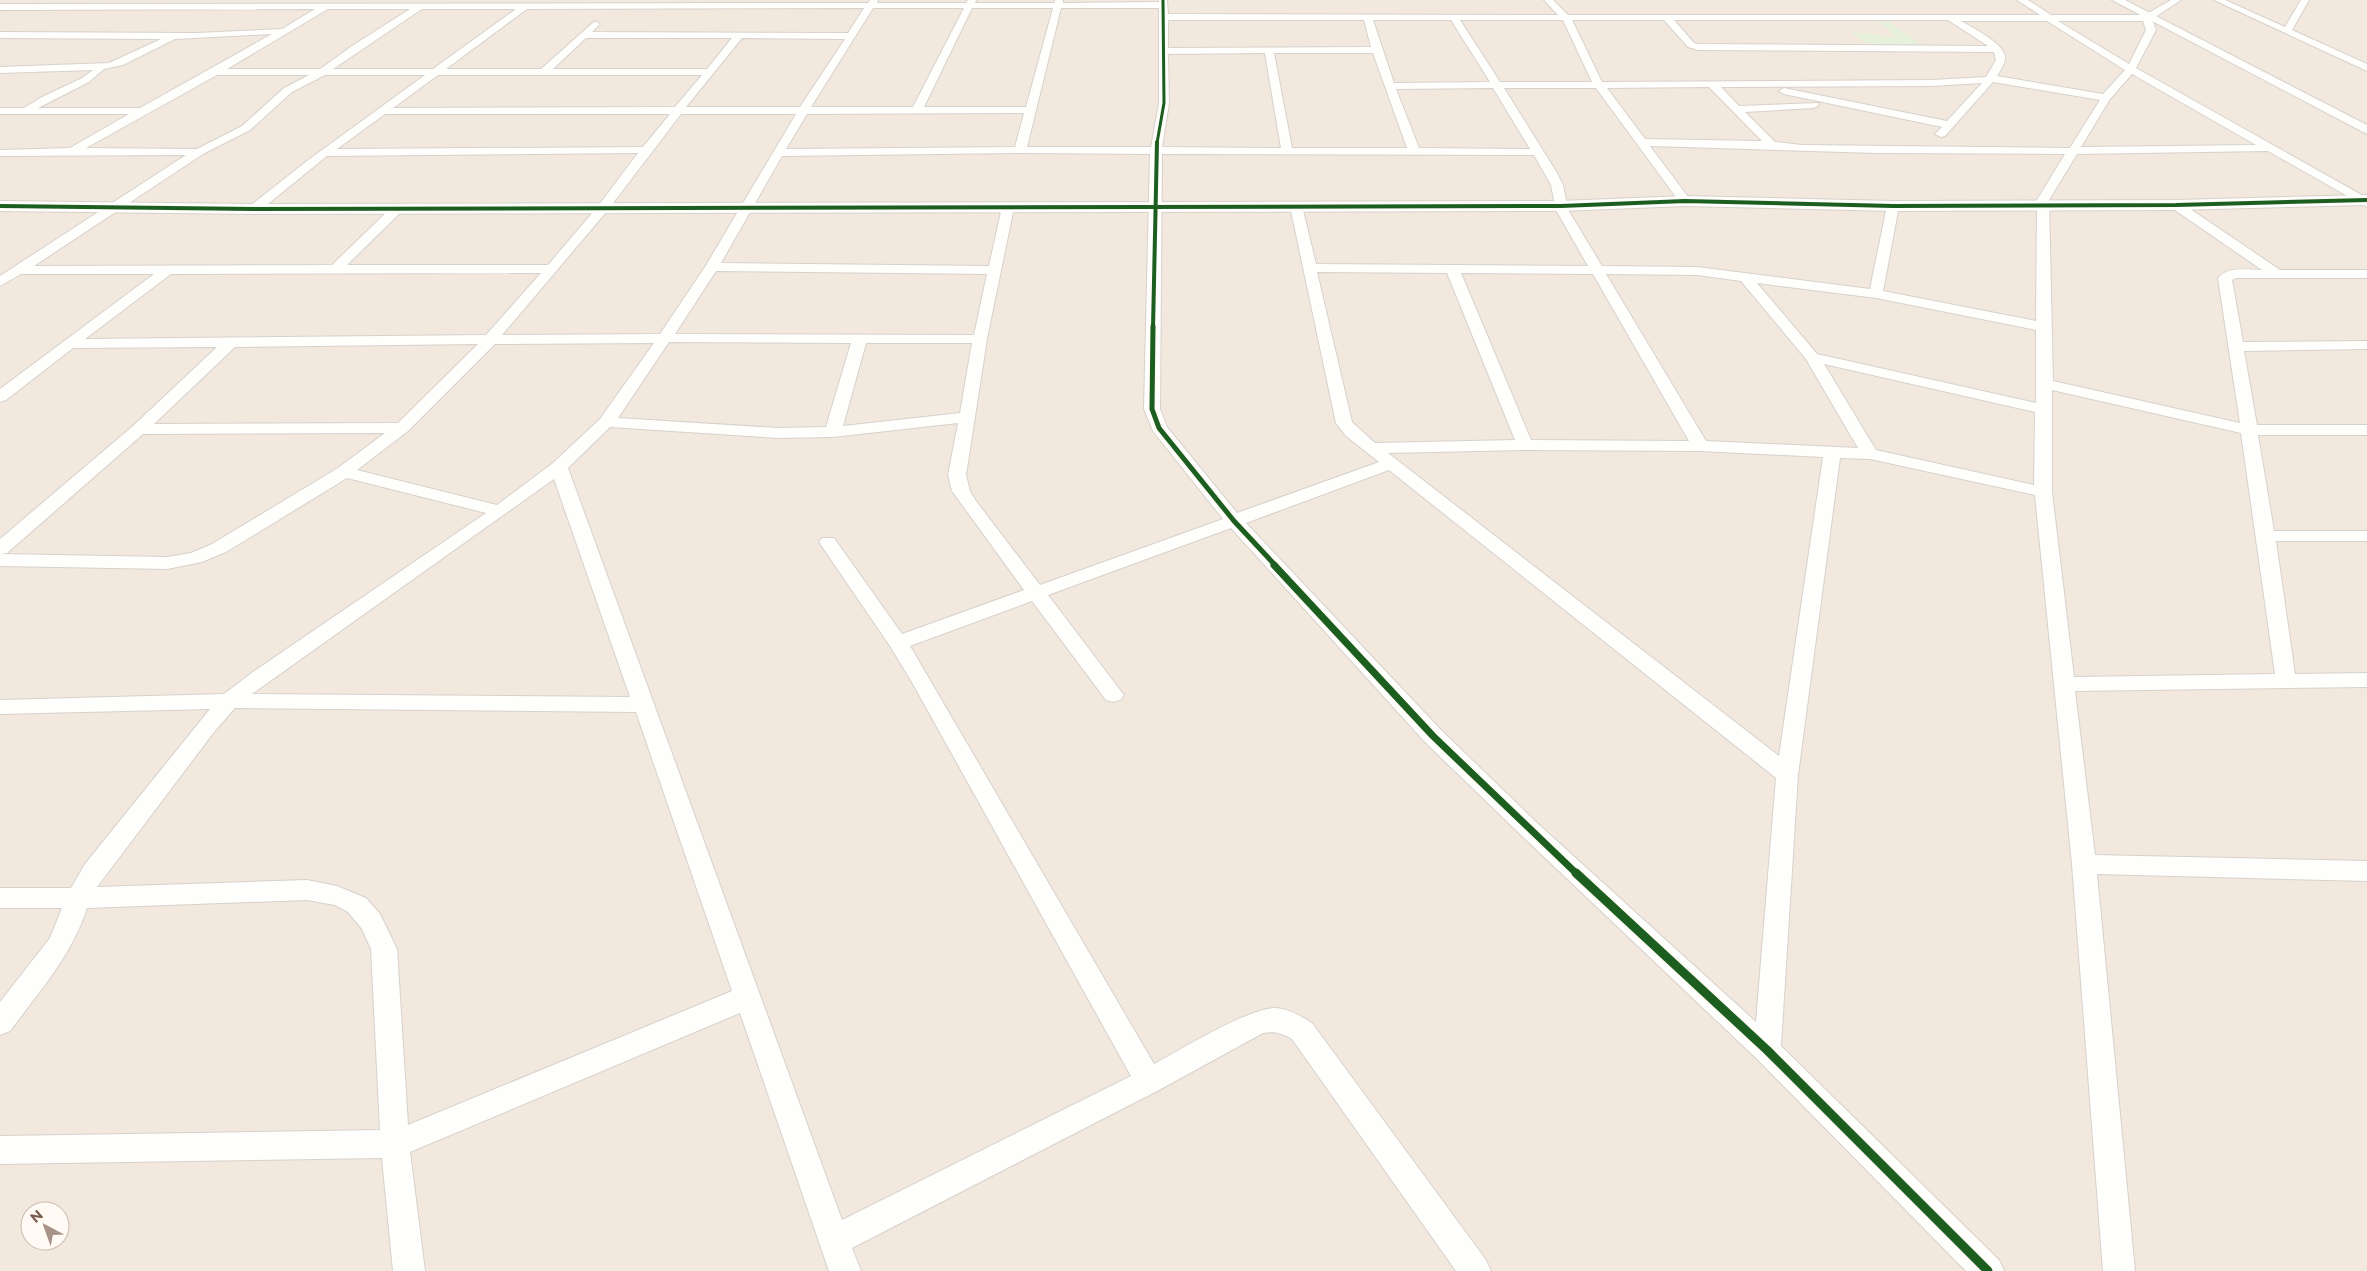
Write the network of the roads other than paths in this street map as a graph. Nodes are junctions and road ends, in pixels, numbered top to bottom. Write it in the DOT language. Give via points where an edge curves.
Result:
graph roads {
  1 [pos="19,0"];
  2 [pos="433,0"];
  3 [pos="1548,0"];
  4 [pos="2021,0"];
  5 [pos="2117,0"];
  6 [pos="2177,0"];
  7 [pos="2218,0"];
  8 [pos="2305,0"];
  9 [pos="768,2"];
  10 [pos="872,2"];
  11 [pos="971,2"];
  12 [pos="1059,2"];
  13 [pos="1163,2"];
  14 [pos="521,5"];
  15 [pos="134,6"];
  16 [pos="327,6"];
  17 [pos="611,6"];
  18 [pos="2,8"];
  19 [pos="420,8"];
  20 [pos="1842,10"];
  21 [pos="1565,16"];
  22 [pos="1163,17"];
  23 [pos="1368,17"];
  24 [pos="1454,17"];
  25 [pos="1666,17"];
  26 [pos="1850,17"];
  27 [pos="109,18"];
  28 [pos="1950,18"];
  29 [pos="2046,18"];
  30 [pos="2147,18"];
  31 [pos="92,27"];
  32 [pos="284,31"];
  33 [pos="2287,31"];
  34 [pos="0,35"];
  35 [pos="75,35"];
  36 [pos="585,35"];
  37 [pos="175,36"];
  38 [pos="739,36"];
  39 [pos="850,36"];
  40 [pos="1996,49"];
  41 [pos="1269,50"];
  42 [pos="1377,50"];
  43 [pos="1163,51"];
  44 [pos="102,67"];
  45 [pos="2366,67"];
  46 [pos="2131,69"];
  47 [pos="0,70"];
  48 [pos="214,72"];
  49 [pos="544,72"];
  50 [pos="710,72"];
  51 [pos="435,73"];
  52 [pos="321,74"];
  53 [pos="1991,79"];
  54 [pos="1598,83"];
  55 [pos="1711,83"];
  56 [pos="1743,83"];
  57 [pos="1497,85"];
  58 [pos="1389,86"];
  59 [pos="2106,98"];
  60 [pos="1818,105"];
  61 [pos="1736,109"];
  62 [pos="142,110"];
  63 [pos="917,110"];
  64 [pos="1030,110"];
  65 [pos="0,111"];
  66 [pos="28,111"];
  67 [pos="382,111"];
  68 [pos="678,111"];
  69 [pos="803,111"];
  70 [pos="1949,125"];
  71 [pos="2367,130"];
  72 [pos="1642,142"];
  73 [pos="1772,145"];
  74 [pos="2267,148"];
  75 [pos="646,150"];
  76 [pos="1020,150"];
  77 [pos="1156,150"];
  78 [pos="1287,150"];
  79 [pos="1928,150"];
  80 [pos="72,151"];
  81 [pos="1414,151"];
  82 [pos="2073,151"];
  83 [pos="199,152"];
  84 [pos="1536,152"];
  85 [pos="0,153"];
  86 [pos="325,153"];
  87 [pos="780,153"];
  88 [pos="1685,200"];
  89 [pos="2365,201"];
  90 [pos="2043,205"];
  91 [pos="2176,205"];
  92 [pos="0,206"];
  93 [pos="119,206"];
  94 [pos="1296,206"];
  95 [pos="1561,206"];
  96 [pos="1894,206"];
  97 [pos="745,207"];
  98 [pos="1008,207"];
  99 [pos="1156,207"];
  100 [pos="397,208"];
  101 [pos="604,208"];
  102 [pos="254,209"];
  103 [pos="712,267"];
  104 [pos="1308,268"];
  105 [pos="1452,268"];
  106 [pos="552,269"];
  107 [pos="19,270"];
  108 [pos="335,270"];
  109 [pos="994,270"];
  110 [pos="1599,270"];
  111 [pos="166,271"];
  112 [pos="2277,274"];
  113 [pos="2367,274"];
  114 [pos="1745,277"];
  115 [pos="0,282"];
  116 [pos="1876,294"];
  117 [pos="2043,327"];
  118 [pos="663,338"];
  119 [pos="860,339"];
  120 [pos="980,339"];
  121 [pos="490,341"];
  122 [pos="230,343"];
  123 [pos="70,344"];
  124 [pos="2367,345"];
  125 [pos="2237,347"];
  126 [pos="1812,357"];
  127 [pos="2046,384"];
  128 [pos="0,398"];
  129 [pos="2043,408"];
  130 [pos="965,417"];
  131 [pos="606,422"];
  132 [pos="402,428"];
  133 [pos="139,429"];
  134 [pos="2248,430"];
  135 [pos="2367,430"];
  136 [pos="833,432"];
  137 [pos="1525,445"];
  138 [pos="1700,446"];
  139 [pos="1369,448"];
  140 [pos="1832,453"];
  141 [pos="1870,454"];
  142 [pos="1390,464"];
  143 [pos="559,467"];
  144 [pos="344,472"];
  145 [pos="2043,492"];
  146 [pos="500,511"];
  147 [pos="1234,521"];
  148 [pos="2266,536"];
  149 [pos="2367,536"];
  150 [pos="828,542"];
  151 [pos="0,548"];
  152 [pos="0,560"];
  153 [pos="1035,594"];
  154 [pos="898,643"];
  155 [pos="2367,680"];
  156 [pos="2286,681"];
  157 [pos="2064,684"];
  158 [pos="1113,695"];
  159 [pos="229,701"];
  160 [pos="642,705"];
  161 [pos="0,707"];
  162 [pos="1787,775"];
  163 [pos="2084,864"];
  164 [pos="2367,871"];
  165 [pos="0,898"];
  166 [pos="78,898"];
  167 [pos="748,997"];
  168 [pos="0,1023"];
  169 [pos="1767,1050"];
  170 [pos="1149,1081"];
  171 [pos="395,1144"];
  172 [pos="0,1150"];
  173 [pos="835,1240"];
  174 [pos="1466,1268"];
  175 [pos="409,1271"];
  176 [pos="845,1271"];
  177 [pos="1988,1271"];
  178 [pos="2119,1271"];
  1 -- 18 [label="street"];
  2 -- 19 [label="street"];
  3 -- 21 [label="street"];
  4 -- 29 [label="street" via="2038,9"];
  5 -- 30 [label="street"];
  6 -- 30 [label="street"];
  7 -- 33 [label="street"];
  8 -- 33 [label="street"];
  9 -- 10 [label="street"];
  9 -- 17 [label="street"];
  10 -- 11 [label="street"];
  10 -- 39 [label="street"];
  11 -- 12 [label="street"];
  11 -- 63 [label="street"];
  12 -- 13 [label="street"];
  12 -- 64 [label="street"];
  13 -- 22 [label="street"];
  14 -- 17 [label="street"];
  14 -- 19 [label="street"];
  14 -- 51 [label="street"];
  15 -- 16 [label="street"];
  15 -- 18 [label="street"];
  15 -- 27 [label="street"];
  16 -- 19 [label="street"];
  16 -- 32 [label="street"];
  17 -- 36 [label="street"];
  19 -- 52 [label="street" via="355,48"];
  20 -- 26 [label="street"];
  21 -- 24 [label="street"];
  21 -- 25 [label="street"];
  21 -- 54 [label="street"];
  22 -- 23 [label="street" via="1270,13"];
  22 -- 43 [label="street"];
  23 -- 24 [label="street"];
  23 -- 42 [label="street"];
  24 -- 57 [label="street"];
  25 -- 26 [label="street"];
  25 -- 40 [label="street" via="1691,45 1698,48"];
  26 -- 28 [label="street"];
  28 -- 29 [label="street"];
  28 -- 40 [label="street"];
  29 -- 30 [label="street"];
  29 -- 46 [label="street"];
  30 -- 46 [label="street" via="2151,30"];
  30 -- 71 [label="street"];
  31 -- 35 [label="street"];
  32 -- 37 [label="street"];
  32 -- 48 [label="street"];
  33 -- 45 [label="street"];
  34 -- 35 [label="street"];
  35 -- 37 [label="street"];
  36 -- 38 [label="street"];
  36 -- 49 [label="street"];
  37 -- 44 [label="street" via="120,63"];
  38 -- 39 [label="street"];
  38 -- 50 [label="street"];
  39 -- 69 [label="street"];
  40 -- 53 [label="street" via="2002,58"];
  41 -- 42 [label="street"];
  41 -- 43 [label="street"];
  41 -- 78 [label="street"];
  42 -- 58 [label="street"];
  43 -- 77 [label="street" via="1164,103"];
  44 -- 47 [label="street"];
  44 -- 66 [label="street" via="94,76"];
  46 -- 59 [label="street"];
  46 -- 74 [label="street"];
  48 -- 52 [label="street"];
  48 -- 62 [label="street"];
  49 -- 50 [label="street"];
  49 -- 51 [label="street"];
  50 -- 68 [label="street"];
  51 -- 52 [label="street"];
  51 -- 67 [label="street"];
  52 -- 83 [label="street" via="284,93 246,128"];
  53 -- 56 [label="street" via="1932,83"];
  53 -- 59 [label="street"];
  53 -- 70 [label="street"];
  54 -- 55 [label="street"];
  54 -- 57 [label="street"];
  54 -- 72 [label="street"];
  55 -- 56 [label="street"];
  55 -- 61 [label="street"];
  56 -- 70 [label="street"];
  57 -- 58 [label="street"];
  57 -- 84 [label="street"];
  58 -- 81 [label="street"];
  59 -- 82 [label="street"];
  60 -- 61 [label="street"];
  61 -- 73 [label="street"];
  62 -- 66 [label="street"];
  62 -- 80 [label="street"];
  63 -- 64 [label="street"];
  63 -- 69 [label="street"];
  64 -- 76 [label="street"];
  65 -- 66 [label="street"];
  67 -- 68 [label="street"];
  67 -- 86 [label="street"];
  68 -- 69 [label="street"];
  68 -- 75 [label="street"];
  69 -- 87 [label="street"];
  70 -- 79 [label="street"];
  72 -- 73 [label="street"];
  72 -- 88 [label="street"];
  73 -- 79 [label="street"];
  74 -- 82 [label="street"];
  74 -- 89 [label="street"];
  75 -- 86 [label="street"];
  75 -- 101 [label="street"];
  76 -- 77 [label="street"];
  76 -- 87 [label="street"];
  77 -- 78 [label="street"];
  77 -- 99 [label="street"];
  78 -- 81 [label="street"];
  79 -- 82 [label="street"];
  80 -- 83 [label="street"];
  80 -- 85 [label="street"];
  81 -- 84 [label="street"];
  82 -- 90 [label="street"];
  83 -- 93 [label="street"];
  84 -- 95 [label="street" via="1557,185"];
  86 -- 102 [label="street"];
  87 -- 97 [label="street"];
  88 -- 95 [label="street"];
  88 -- 96 [label="street"];
  89 -- 91 [label="street"];
  90 -- 91 [label="street"];
  90 -- 96 [label="street"];
  90 -- 117 [label="street"];
  91 -- 112 [label="street"];
  92 -- 93 [label="street"];
  93 -- 102 [label="street"];
  93 -- 107 [label="street"];
  94 -- 95 [label="street"];
  94 -- 99 [label="street"];
  94 -- 104 [label="street"];
  95 -- 110 [label="street"];
  96 -- 116 [label="street"];
  97 -- 98 [label="street"];
  97 -- 101 [label="street"];
  97 -- 103 [label="street"];
  98 -- 99 [label="street"];
  98 -- 109 [label="street"];
  99 -- 147 [label="street" via="1154,419"];
  100 -- 101 [label="street"];
  100 -- 102 [label="street"];
  100 -- 108 [label="street"];
  101 -- 106 [label="street"];
  103 -- 109 [label="street"];
  103 -- 118 [label="street"];
  104 -- 105 [label="street"];
  104 -- 139 [label="street" via="1344,423"];
  105 -- 110 [label="street"];
  105 -- 137 [label="street"];
  106 -- 108 [label="street"];
  106 -- 121 [label="street"];
  107 -- 111 [label="street"];
  107 -- 115 [label="street"];
  108 -- 111 [label="street"];
  109 -- 120 [label="street"];
  110 -- 114 [label="street" via="1697,271"];
  110 -- 138 [label="street"];
  111 -- 123 [label="street"];
  112 -- 113 [label="street"];
  112 -- 125 [label="street" via="2225,276"];
  114 -- 116 [label="street"];
  114 -- 126 [label="street"];
  116 -- 117 [label="street"];
  117 -- 127 [label="street"];
  118 -- 119 [label="street"];
  118 -- 121 [label="street"];
  118 -- 131 [label="street"];
  119 -- 120 [label="street"];
  119 -- 136 [label="street"];
  120 -- 130 [label="street"];
  121 -- 122 [label="street"];
  121 -- 132 [label="street"];
  122 -- 123 [label="street"];
  122 -- 133 [label="street"];
  123 -- 128 [label="street"];
  124 -- 125 [label="street"];
  125 -- 134 [label="street"];
  126 -- 129 [label="street"];
  126 -- 141 [label="street"];
  127 -- 129 [label="street"];
  127 -- 134 [label="street"];
  129 -- 145 [label="street"];
  130 -- 136 [label="street"];
  130 -- 153 [label="street" via="957,475 961,491"];
  131 -- 136 [label="street" via="778,433"];
  131 -- 143 [label="street"];
  132 -- 133 [label="street"];
  132 -- 144 [label="street"];
  133 -- 151 [label="street"];
  134 -- 135 [label="street"];
  134 -- 148 [label="street"];
  137 -- 138 [label="street"];
  137 -- 139 [label="street"];
  138 -- 140 [label="street"];
  139 -- 142 [label="street"];
  140 -- 141 [label="street"];
  140 -- 162 [label="street"];
  141 -- 145 [label="street"];
  142 -- 147 [label="street"];
  142 -- 162 [label="street"];
  143 -- 146 [label="street"];
  143 -- 160 [label="street"];
  144 -- 146 [label="street"];
  144 -- 152 [label="street" via="219,548 195,558 168,563"];
  145 -- 157 [label="street"];
  146 -- 159 [label="street"];
  147 -- 153 [label="street"];
  147 -- 169 [label="street" via="1433,736"];
  148 -- 149 [label="street"];
  148 -- 156 [label="street"];
  150 -- 154 [label="street"];
  153 -- 154 [label="street"];
  153 -- 158 [label="street"];
  154 -- 170 [label="street"];
  155 -- 156 [label="street"];
  156 -- 157 [label="street"];
  157 -- 163 [label="street"];
  159 -- 160 [label="street"];
  159 -- 161 [label="street"];
  159 -- 166 [label="street" via="94,871"];
  160 -- 167 [label="street"];
  162 -- 169 [label="street"];
  163 -- 164 [label="street"];
  163 -- 178 [label="street"];
  165 -- 166 [label="street"];
  166 -- 168 [label="street" via="59,946"];
  166 -- 171 [label="street" via="307,890 338,895 359,905 375,925 384,949"];
  167 -- 171 [label="street"];
  167 -- 173 [label="street"];
  169 -- 177 [label="street"];
  170 -- 173 [label="street"];
  170 -- 174 [label="street" via="1257,1023 1272,1018 1288,1021 1302,1031"];
  171 -- 172 [label="street"];
  171 -- 175 [label="street"];
  173 -- 176 [label="street"];
}
